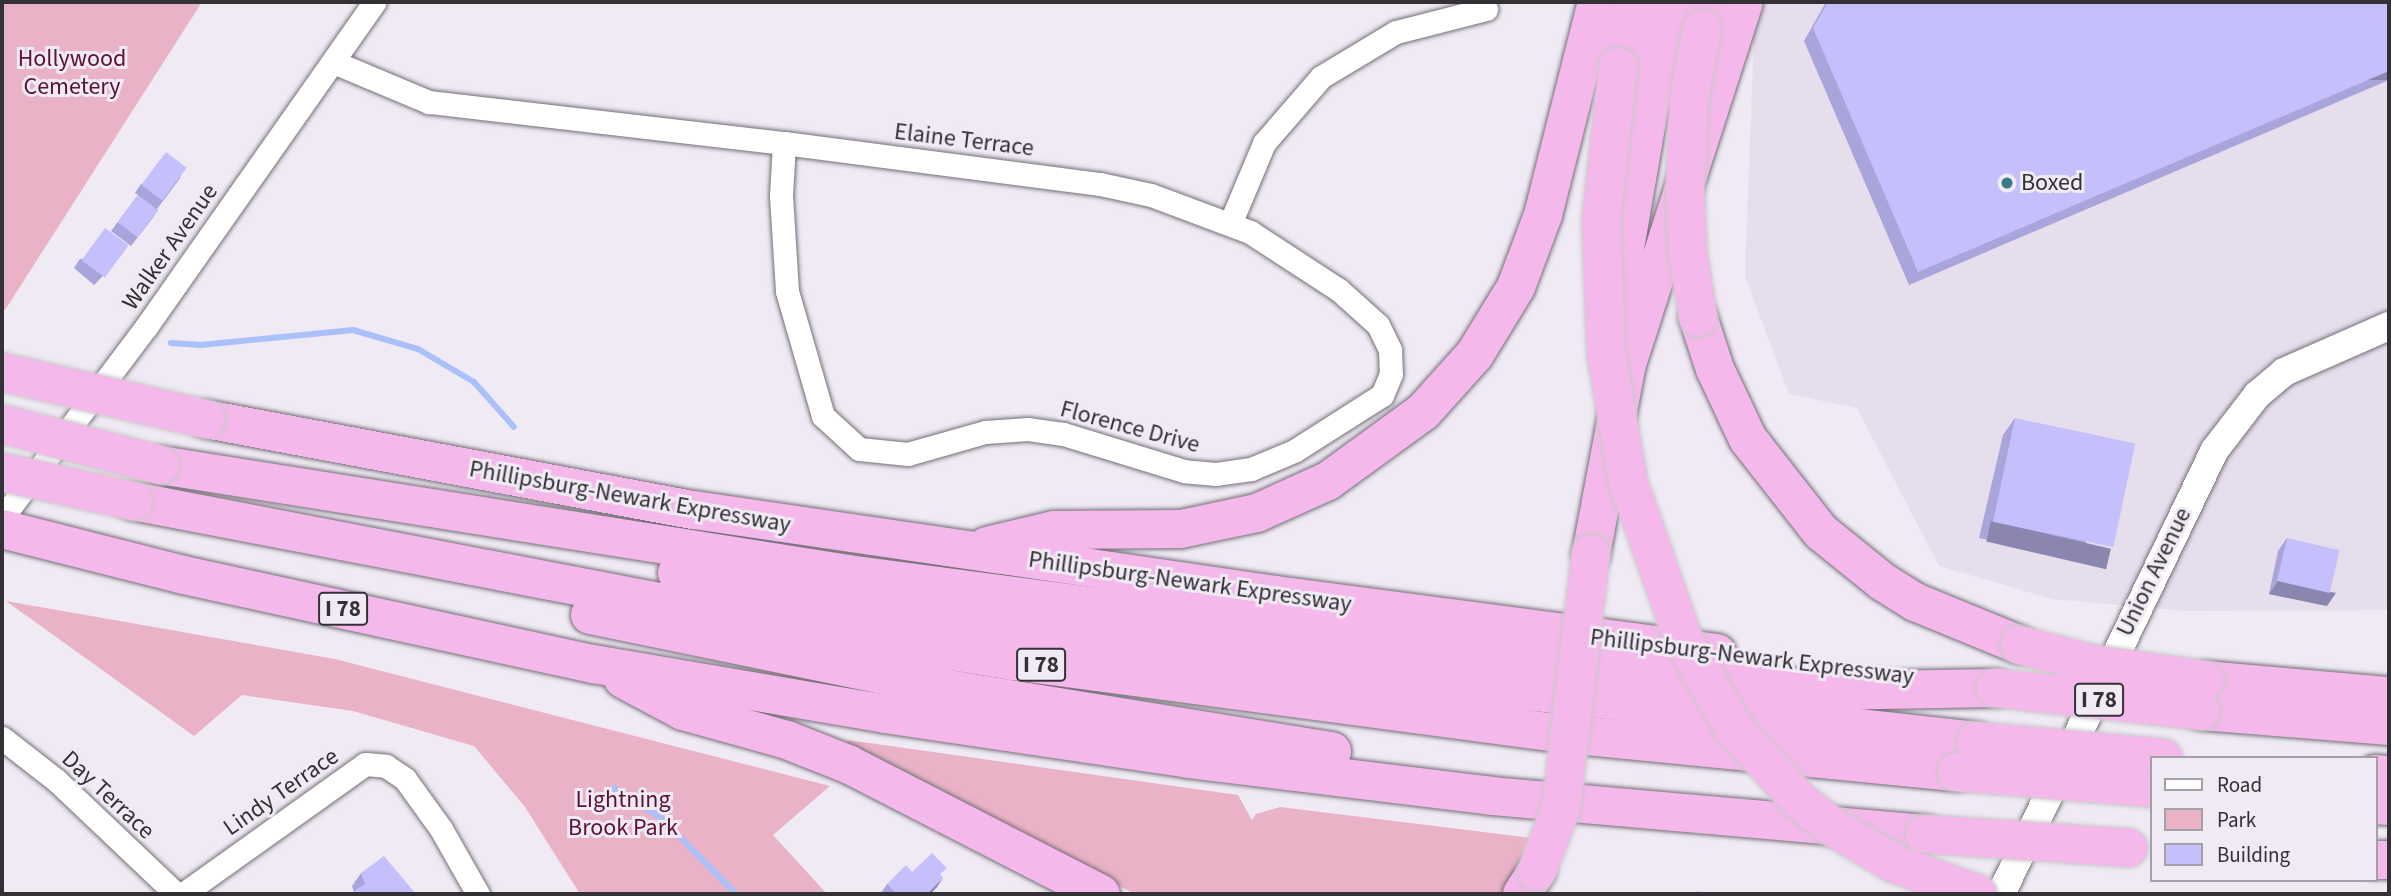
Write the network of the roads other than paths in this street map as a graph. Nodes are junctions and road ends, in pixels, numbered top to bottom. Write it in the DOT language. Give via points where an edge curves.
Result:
graph roads {
  1 [pos="374,2"];
  2 [pos="1597,2"];
  3 [pos="1634,2"];
  4 [pos="1672,2"];
  5 [pos="1744,2"];
  6 [pos="1486,9"];
  7 [pos="1705,15"];
  8 [pos="336,62"];
  9 [pos="784,143"];
  10 [pos="1230,224"];
  11 [pos="2389,326"];
  12 [pos="2,372"];
  13 [pos="2,424"];
  14 [pos="1294,451"];
  15 [pos="160,465"];
  16 [pos="2,472"];
  17 [pos="133,501"];
  18 [pos="2,518"];
  19 [pos="2,529"];
  20 [pos="964,551"];
  21 [pos="1591,554"];
  22 [pos="593,664"];
  23 [pos="1997,688"];
  24 [pos="2203,695"];
  25 [pos="2389,696"];
  26 [pos="2389,726"];
  27 [pos="2,738"];
  28 [pos="1966,757"];
  29 [pos="2150,758"];
  30 [pos="2150,788"];
  31 [pos="1797,824"];
  32 [pos="2140,848"];
  33 [pos="1530,883"];
  34 [pos="176,894"];
  35 [pos="183,894"];
  36 [pos="478,894"];
  37 [pos="1101,894"];
  38 [pos="1978,894"];
  39 [pos="2001,894"];
  1 -- 8 [label="street, Walker Avenue"];
  2 -- 20 [label="highway" via="1543,215 1516,287 1466,364 1397,435 1328,481 1294,499 1244,516 1133,533 1054,530"];
  3 -- 38 [label="highway, bridge" via="1618,67 1602,193 1606,354 1629,484 1678,629 1735,730 1790,792 1876,854 1917,874"];
  4 -- 21 [label="highway" via="1655,74 1609,343 1593,476"];
  5 -- 21 [label="highway" via="1634,338"];
  6 -- 10 [label="street" via="1396,32 1321,77 1264,143"];
  7 -- 24 [label="highway, bridge" via="1689,99 1688,253 1699,317 1715,369 1748,439 1821,532 1915,602 2020,645"];
  8 -- 9 [label="street, Elaine Terrace" via="429,102"];
  8 -- 18 [label="street, Walker Avenue"];
  9 -- 10 [label="street, Elaine Terrace" via="1100,184 1152,195"];
  9 -- 14 [label="street, Florence Drive" via="781,196 787,291 814,394 832,429 859,449 908,454 985,432 1028,429 1063,434 1184,471 1216,474 1251,469"];
  10 -- 14 [label="street, Elaine Terrace" via="1296,259 1339,290 1378,325 1390,349 1391,374 1382,395"];
  11 -- 39 [label="street, Union Avenue" via="2284,372 2249,404 2214,451"];
  12 -- 20 [label="highway, Phillipsburg-Newark Expressway / I 78, bridge" via="206,419 667,505"];
  13 -- 15 [label="highway, I 78, bridge"];
  15 -- 23 [label="highway" via="835,572 1234,625 1823,691"];
  15 -- 28 [label="highway, I 78" via="482,536 888,609"];
  16 -- 17 [label="highway, I 78, bridge"];
  17 -- 28 [label="highway, I 78" via="701,610 1013,661 1556,733"];
  17 -- 31 [label="highway" via="377,568 813,663 1189,730 1589,782"];
  19 -- 22 [label="highway, I 78"];
  20 -- 23 [label="highway, Phillipsburg-Newark Expressway / I 78"];
  21 -- 33 [label="highway, bridge" via="1561,808"];
  22 -- 31 [label="highway, I 78" via="1188,759 1566,805"];
  22 -- 37 [label="highway" via="683,711 787,740 850,765"];
  23 -- 24 [label="highway, Phillipsburg-Newark Expressway / I 78, bridge"];
  24 -- 25 [label="highway"];
  24 -- 26 [label="highway, Phillipsburg-Newark Expressway / I 78"];
  27 -- 34 [label="street, Day Terrace" via="56,780"];
  28 -- 29 [label="highway, I 78, bridge"];
  28 -- 30 [label="highway, I 78, bridge"];
  31 -- 32 [label="highway, I 78, bridge"];
  35 -- 36 [label="street, Lindy Terrace" via="365,764 386,766 405,779 441,829"];
}
